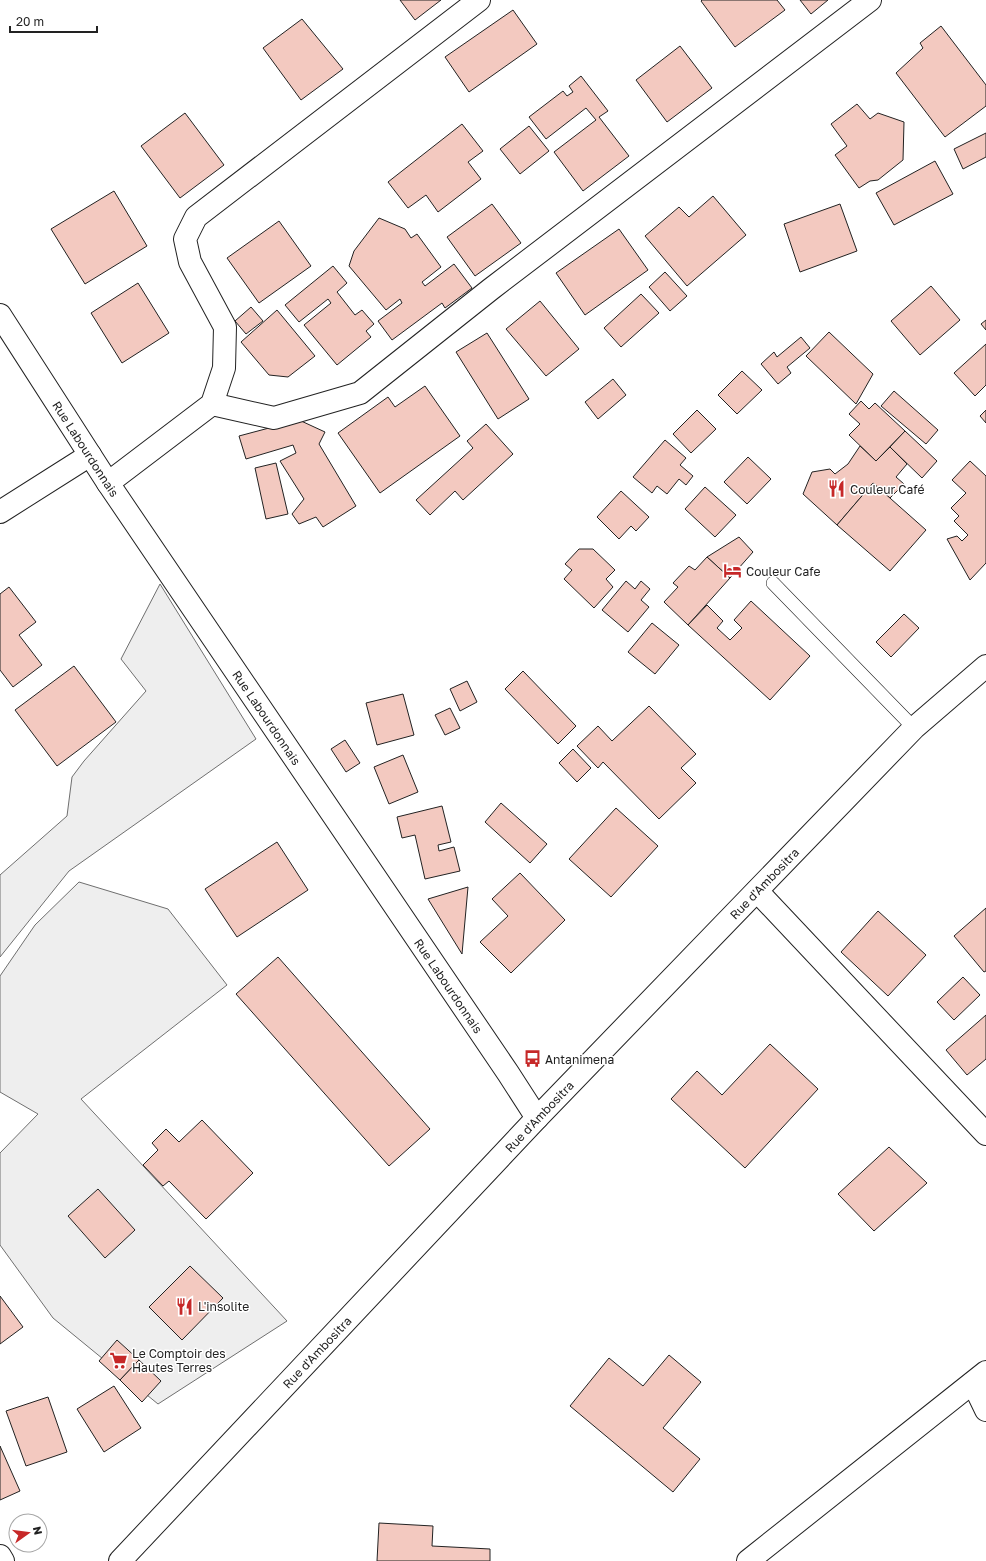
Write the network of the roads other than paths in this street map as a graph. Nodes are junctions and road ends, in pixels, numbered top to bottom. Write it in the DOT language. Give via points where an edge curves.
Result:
graph roads {
  1 [pos="479,0"];
  2 [pos="870,0"];
  3 [pos="0,316"];
  4 [pos="212,404"];
  5 [pos="90,455"];
  6 [pos="108,483"];
  7 [pos="0,512"];
  8 [pos="773,583"];
  9 [pos="986,666"];
  10 [pos="914,728"];
  11 [pos="756,891"];
  12 [pos="537,1118"];
  13 [pos="986,1134"];
  14 [pos="980,1378"];
  15 [pos="986,1410"];
  16 [pos="0,1556"];
  17 [pos="764,1557"];
  18 [pos="3,1561"];
  19 [pos="120,1561"];
  1 -- 4 [label="street" via="196,217 185,239 190,262 225,327 224,368"];
  2 -- 4 [label="street" via="497,284 360,393 274,418"];
  3 -- 5 [label="street, Rue Labourdonnais"];
  4 -- 6 [label="street"];
  5 -- 6 [label="street, Rue Labourdonnais"];
  5 -- 7 [label="street"];
  6 -- 12 [label="street, Rue Labourdonnais"];
  8 -- 10 [label="lane"];
  9 -- 10 [label="street, Rue d'Ambositra"];
  10 -- 11 [label="street, Rue d'Ambositra"];
  11 -- 12 [label="street, Rue d'Ambositra"];
  11 -- 13 [label="street"];
  12 -- 19 [label="street, Rue d'Ambositra"];
  14 -- 15 [label="street"];
  14 -- 17 [label="street"];
  16 -- 18 [label="street"];
}
